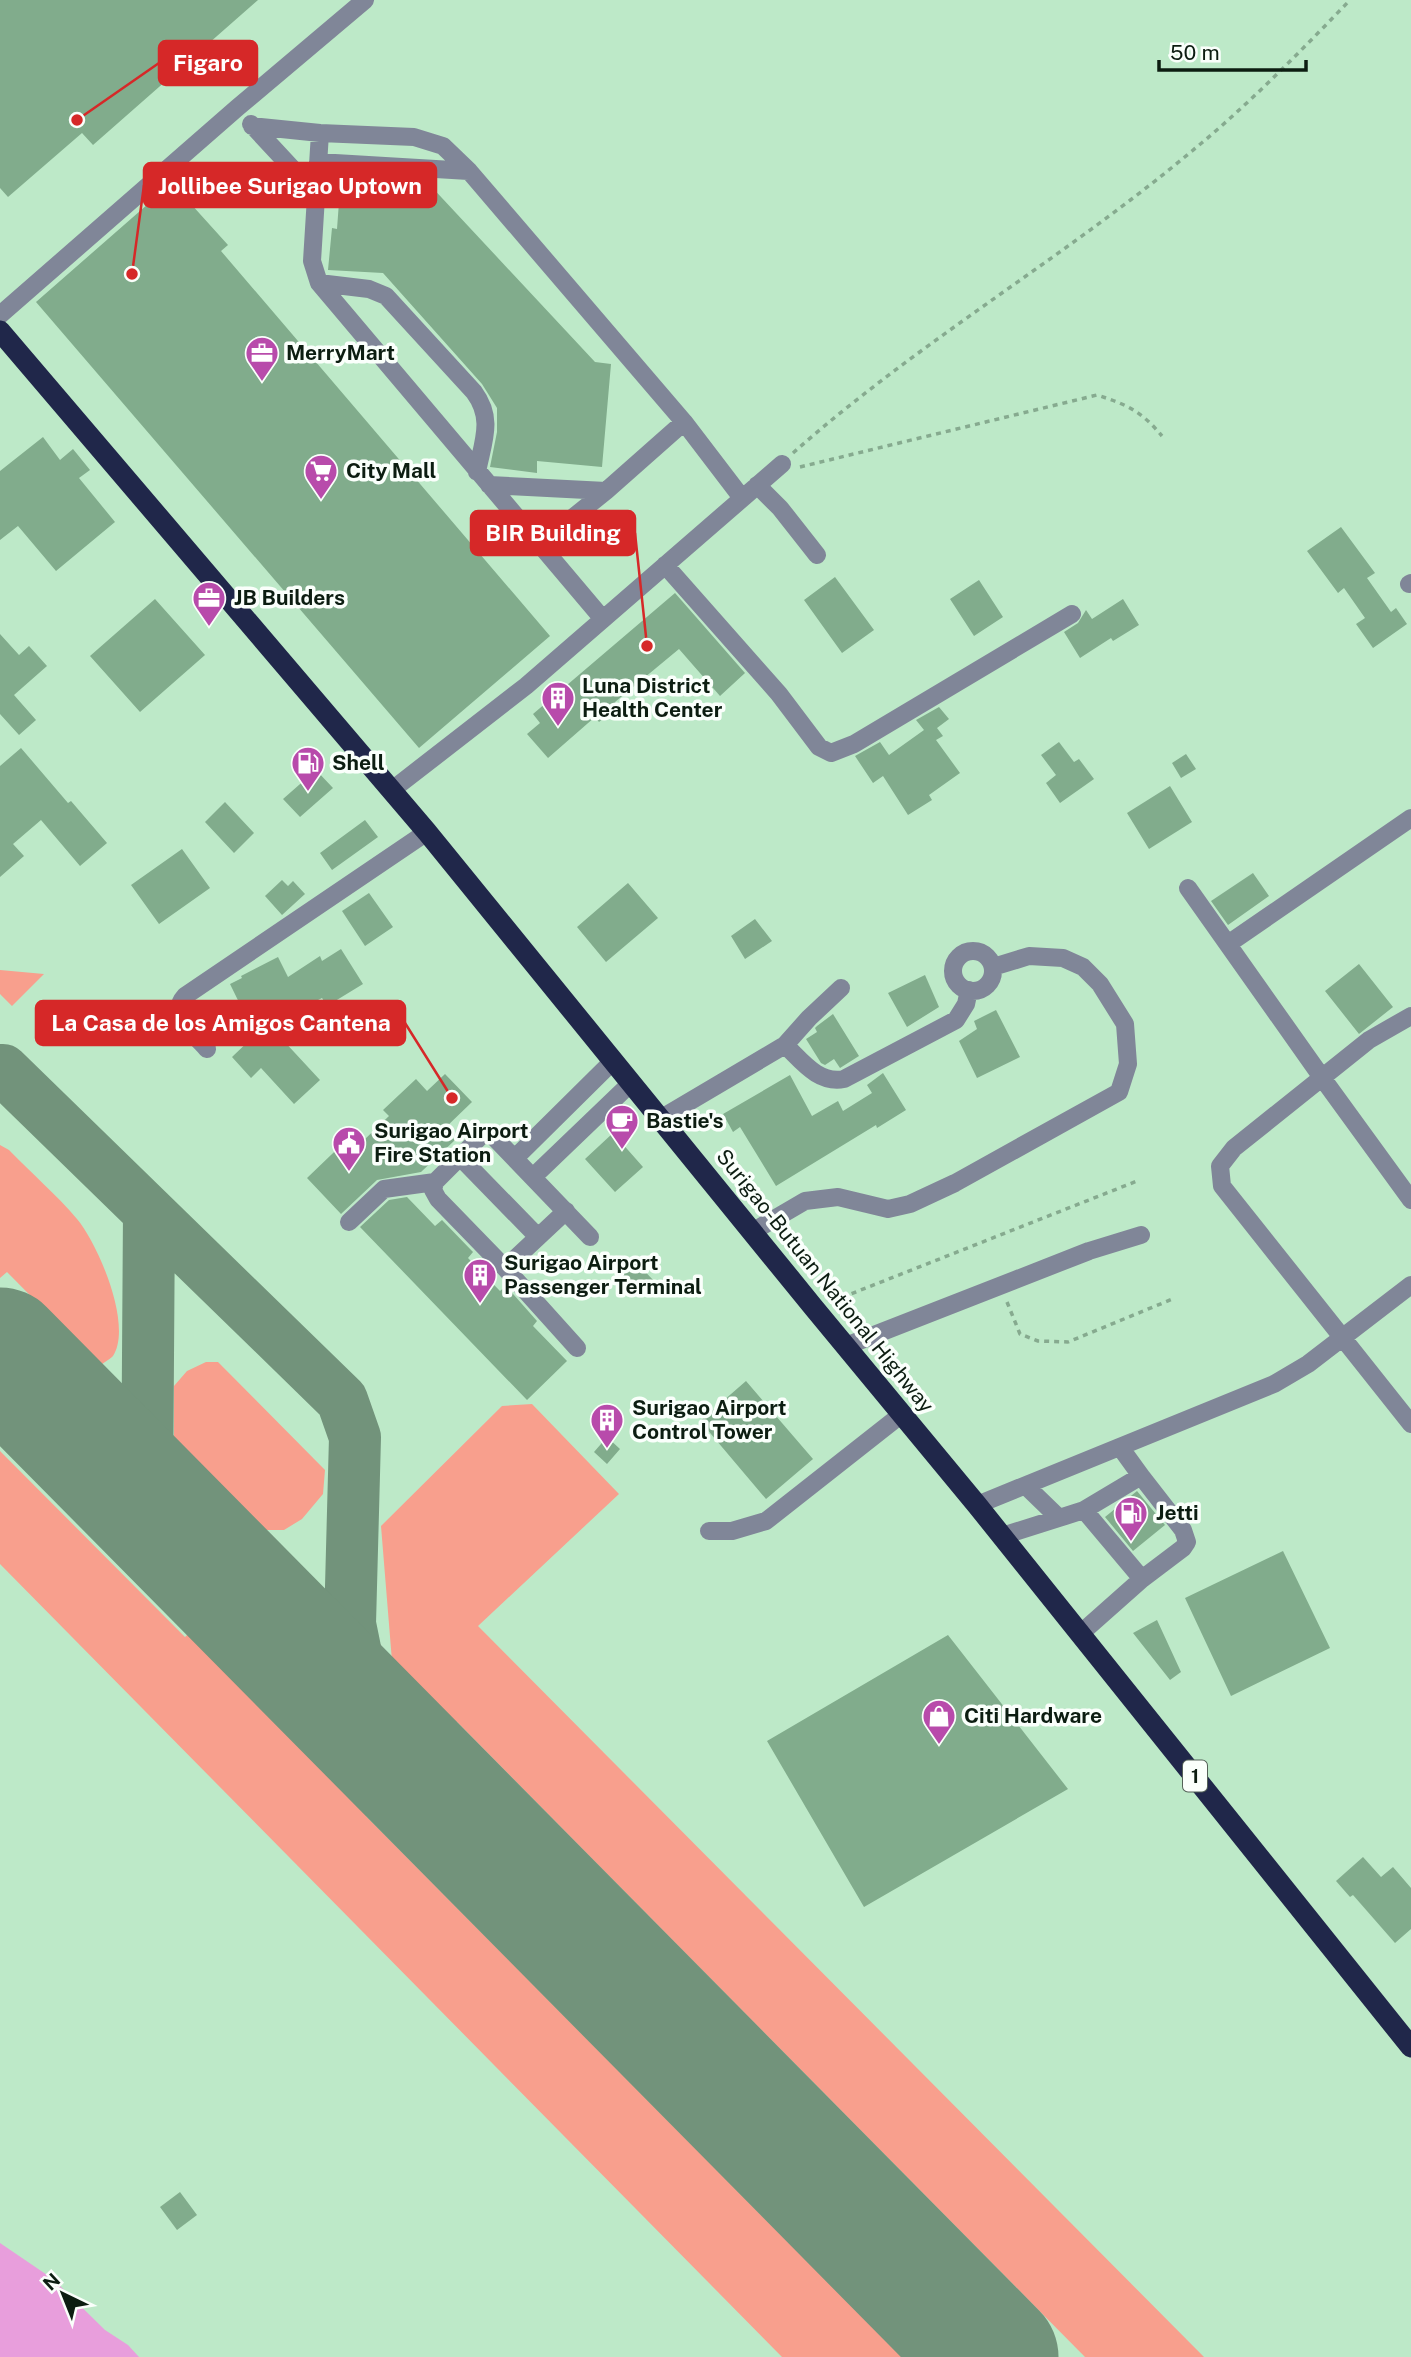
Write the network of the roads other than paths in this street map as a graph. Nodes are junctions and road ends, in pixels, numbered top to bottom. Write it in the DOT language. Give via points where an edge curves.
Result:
graph roads {
  1 [pos="365,0"];
  2 [pos="237,108"];
  3 [pos="252,126"];
  4 [pos="320,132"];
  5 [pos="318,162"];
  6 [pos="470,172"];
  7 [pos="316,194"];
  8 [pos="319,283"];
  9 [pos="0,315"];
  10 [pos="0,331"];
  11 [pos="684,422"];
  12 [pos="483,479"];
  13 [pos="606,491"];
  14 [pos="742,498"];
  15 [pos="540,544"];
  16 [pos="817,555"];
  17 [pos="665,565"];
  18 [pos="1072,614"];
  19 [pos="602,618"];
  20 [pos="392,790"];
  21 [pos="1411,818"];
  22 [pos="427,832"];
  23 [pos="1188,888"];
  24 [pos="1228,944"];
  25 [pos="993,967"];
  26 [pos="841,988"];
  27 [pos="969,990"];
  28 [pos="1411,1016"];
  29 [pos="785,1045"];
  30 [pos="206,1049"];
  31 [pos="614,1061"];
  32 [pos="1323,1079"];
  33 [pos="631,1083"];
  34 [pos="660,1119"];
  35 [pos="460,1157"];
  36 [pos="515,1158"];
  37 [pos="533,1177"];
  38 [pos="435,1182"];
  39 [pos="1411,1200"];
  40 [pos="566,1211"];
  41 [pos="349,1222"];
  42 [pos="752,1232"];
  43 [pos="1141,1235"];
  44 [pos="538,1237"];
  45 [pos="590,1237"];
  46 [pos="505,1268"];
  47 [pos="1411,1286"];
  48 [pos="1342,1338"];
  49 [pos="846,1346"];
  50 [pos="577,1348"];
  51 [pos="902,1414"];
  52 [pos="1411,1424"];
  53 [pos="1120,1447"];
  54 [pos="1141,1476"];
  55 [pos="1026,1486"];
  56 [pos="977,1505"];
  57 [pos="1084,1510"];
  58 [pos="1059,1518"];
  59 [pos="709,1531"];
  60 [pos="1002,1536"];
  61 [pos="1142,1579"];
  62 [pos="1080,1634"];
  63 [pos="1411,2047"];
  1 -- 2 [label="street"];
  2 -- 3 [label="street"];
  2 -- 9 [label="street"];
  3 -- 4 [label="street"];
  3 -- 7 [label="street"];
  4 -- 5 [label="street"];
  4 -- 6 [label="street" via="414,137 443,146"];
  5 -- 6 [label="street"];
  5 -- 7 [label="street"];
  6 -- 11 [label="street"];
  7 -- 8 [label="street" via="312,261"];
  8 -- 12 [label="street"];
  8 -- 12 [label="street" via="369,289 386,296 474,392 486,420"];
  10 -- 20 [label="highway, Surigao-Butuan National Highway / 1"];
  11 -- 13 [label="street"];
  11 -- 14 [label="street"];
  12 -- 13 [label="street"];
  12 -- 15 [label="street"];
  13 -- 15 [label="street"];
  14 -- 16 [label="street" via="770,474 780,508"];
  14 -- 17 [label="street"];
  15 -- 19 [label="street"];
  17 -- 18 [label="street" via="779,694 819,747 831,753 854,744"];
  17 -- 19 [label="street"];
  19 -- 20 [label="street" via="526,686"];
  20 -- 22 [label="highway, Surigao-Butuan National Highway / 1"];
  21 -- 24 [label="street"];
  22 -- 30 [label="street" via="185,996 179,1013"];
  22 -- 31 [label="highway, Surigao-Butuan National Highway / 1"];
  23 -- 24 [label="street"];
  24 -- 32 [label="street"];
  25 -- 27 [label="street" via="987,985"];
  25 -- 27 [label="street" via="981,952 963,954 954,971 958,983"];
  25 -- 42 [label="street" via="1029,956 1063,958 1100,984 1125,1024 1128,1064 1119,1092 910,1204 888,1209 838,1197 805,1201"];
  26 -- 29 [label="street"];
  27 -- 29 [label="street" via="956,1020 844,1079 825,1080"];
  28 -- 32 [label="street" via="1369,1041"];
  29 -- 34 [label="street"];
  31 -- 33 [label="highway, Surigao-Butuan National Highway / 1"];
  31 -- 36 [label="street"];
  32 -- 39 [label="street"];
  32 -- 48 [label="street" via="1234,1148 1220,1166 1222,1186"];
  33 -- 34 [label="highway, Surigao-Butuan National Highway / 1"];
  33 -- 37 [label="street"];
  34 -- 42 [label="highway, Surigao-Butuan National Highway / 1"];
  35 -- 36 [label="street" via="485,1133 496,1136"];
  35 -- 38 [label="street"];
  35 -- 44 [label="street"];
  36 -- 37 [label="street"];
  37 -- 40 [label="street"];
  38 -- 41 [label="street" via="384,1189"];
  38 -- 46 [label="street" via="438,1199"];
  40 -- 44 [label="street"];
  40 -- 45 [label="street"];
  42 -- 49 [label="highway, Surigao-Butuan National Highway / 1"];
  43 -- 49 [label="street" via="999,1284"];
  44 -- 46 [label="street"];
  46 -- 50 [label="street"];
  47 -- 48 [label="street"];
  48 -- 52 [label="street"];
  48 -- 53 [label="street" via="1274,1384"];
  49 -- 51 [label="highway, Surigao-Butuan National Highway / 1"];
  51 -- 56 [label="highway, Surigao-Butuan National Highway / 1"];
  51 -- 59 [label="street" via="766,1521 732,1531"];
  53 -- 54 [label="street"];
  53 -- 55 [label="street"];
  54 -- 57 [label="street"];
  54 -- 61 [label="street" via="1183,1530 1187,1542"];
  55 -- 56 [label="street"];
  55 -- 58 [label="street"];
  56 -- 60 [label="highway, Surigao-Butuan National Highway / 1"];
  57 -- 58 [label="street"];
  57 -- 61 [label="street"];
  58 -- 60 [label="street"];
  60 -- 62 [label="highway, Surigao-Butuan National Highway / 1"];
  61 -- 62 [label="street"];
  62 -- 63 [label="highway, Surigao-Butuan National Highway / 1"];
}
